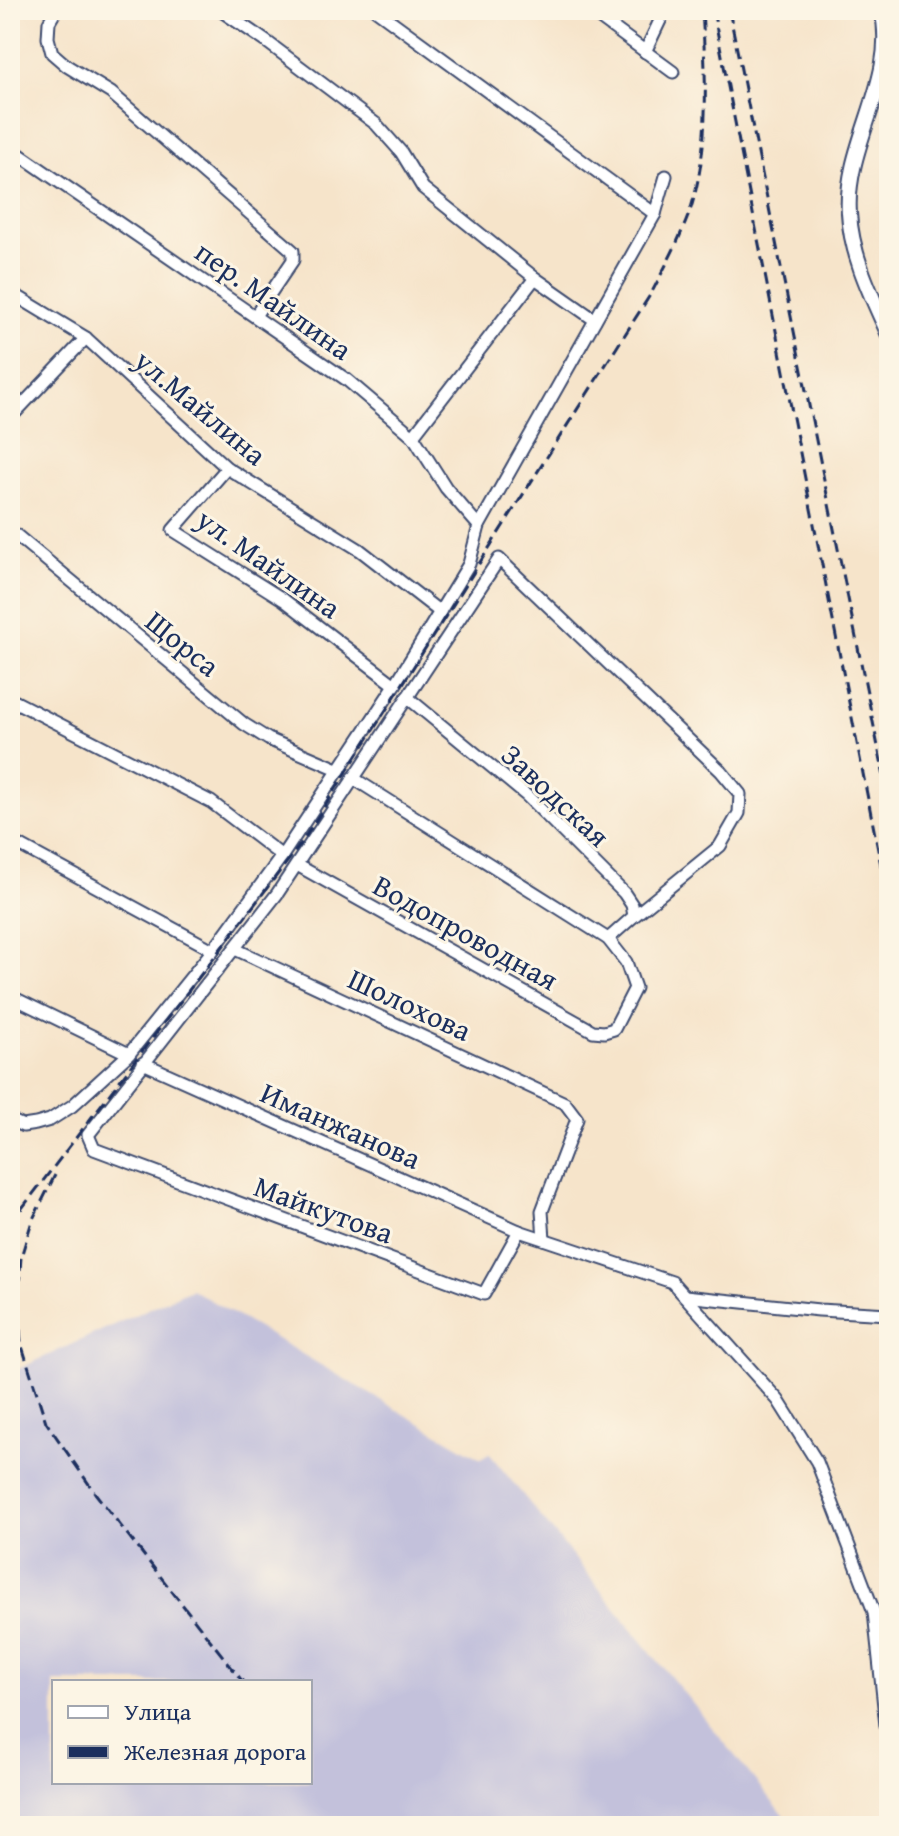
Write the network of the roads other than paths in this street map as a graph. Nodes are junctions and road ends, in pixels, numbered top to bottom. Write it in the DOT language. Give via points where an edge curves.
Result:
graph roads {
  1 [pos="56,10"];
  2 [pos="220,10"];
  3 [pos="376,10"];
  4 [pos="589,10"];
  5 [pos="665,10"];
  6 [pos="882,10"];
  7 [pos="645,52"];
  8 [pos="673,72"];
  9 [pos="889,85"];
  10 [pos="10,148"];
  11 [pos="859,149"];
  12 [pos="666,176"];
  13 [pos="655,214"];
  14 [pos="535,278"];
  15 [pos="10,292"];
  16 [pos="255,316"];
  17 [pos="595,320"];
  18 [pos="889,335"];
  19 [pos="86,338"];
  20 [pos="10,418"];
  21 [pos="413,436"];
  22 [pos="227,468"];
  23 [pos="479,526"];
  24 [pos="10,530"];
  25 [pos="440,612"];
  26 [pos="395,685"];
  27 [pos="407,697"];
  28 [pos="10,699"];
  29 [pos="340,770"];
  30 [pos="353,778"];
  31 [pos="10,840"];
  32 [pos="282,856"];
  33 [pos="297,865"];
  34 [pos="262,884"];
  35 [pos="277,894"];
  36 [pos="634,916"];
  37 [pos="608,939"];
  38 [pos="235,949"];
  39 [pos="213,950"];
  40 [pos="10,996"];
  41 [pos="129,1054"];
  42 [pos="143,1063"];
  43 [pos="10,1120"];
  44 [pos="519,1231"];
  45 [pos="544,1239"];
  46 [pos="685,1296"];
  47 [pos="889,1314"];
  48 [pos="889,1754"];
  1 -- 16 [label="street" via="49,22 52,53 111,93 293,251 293,260"];
  2 -- 14 [label="street" via="376,124 423,188"];
  3 -- 13 [label="street"];
  4 -- 7 [label="street"];
  5 -- 7 [label="street"];
  6 -- 11 [label="street" via="886,46"];
  7 -- 8 [label="street"];
  9 -- 11 [label="street"];
  10 -- 16 [label="street, пер. Майлина"];
  11 -- 18 [label="street" via="849,214 857,255"];
  12 -- 13 [label="street"];
  13 -- 17 [label="street"];
  14 -- 17 [label="street"];
  14 -- 21 [label="street"];
  15 -- 19 [label="street, ул.Майлина"];
  16 -- 21 [label="street, пер. Майлина" via="347,380"];
  17 -- 23 [label="street"];
  19 -- 20 [label="street"];
  19 -- 22 [label="street, ул.Майлина"];
  21 -- 23 [label="street, пер. Майлина" via="446,488"];
  22 -- 25 [label="street, ул.Майлина" via="360,550"];
  22 -- 26 [label="street, ул. Майлина" via="173,530 284,600"];
  23 -- 25 [label="street" via="469,564"];
  24 -- 29 [label="street, Щорса" via="244,724"];
  25 -- 26 [label="street"];
  26 -- 29 [label="street"];
  27 -- 30 [label="street"];
  27 -- 36 [label="street, Заводская" via="527,796 624,893"];
  27 -- 36 [label="street" via="499,559 740,794 739,813 720,846"];
  28 -- 32 [label="street" via="211,802"];
  29 -- 32 [label="street"];
  30 -- 33 [label="street"];
  30 -- 37 [label="street"];
  31 -- 39 [label="street"];
  32 -- 34 [label="street"];
  33 -- 35 [label="street"];
  33 -- 37 [label="street, Водопроводная" via="593,1031 614,1029 635,988 626,962"];
  34 -- 35 [label="street"];
  34 -- 39 [label="street"];
  35 -- 38 [label="street"];
  36 -- 37 [label="street"];
  38 -- 42 [label="street"];
  38 -- 45 [label="street, Шолохова" via="565,1103 577,1119 542,1211"];
  39 -- 41 [label="street"];
  40 -- 41 [label="street"];
  41 -- 43 [label="street" via="50,1120 23,1126"];
  42 -- 44 [label="street, Иманжанова"];
  42 -- 44 [label="street, Майкутова" via="88,1135 94,1149 484,1294"];
  44 -- 45 [label="street, Иманжанова"];
  45 -- 46 [label="street, Иманжанова" via="672,1282"];
  46 -- 47 [label="street"];
  46 -- 48 [label="street" via="778,1400 817,1462 874,1612"];
}
